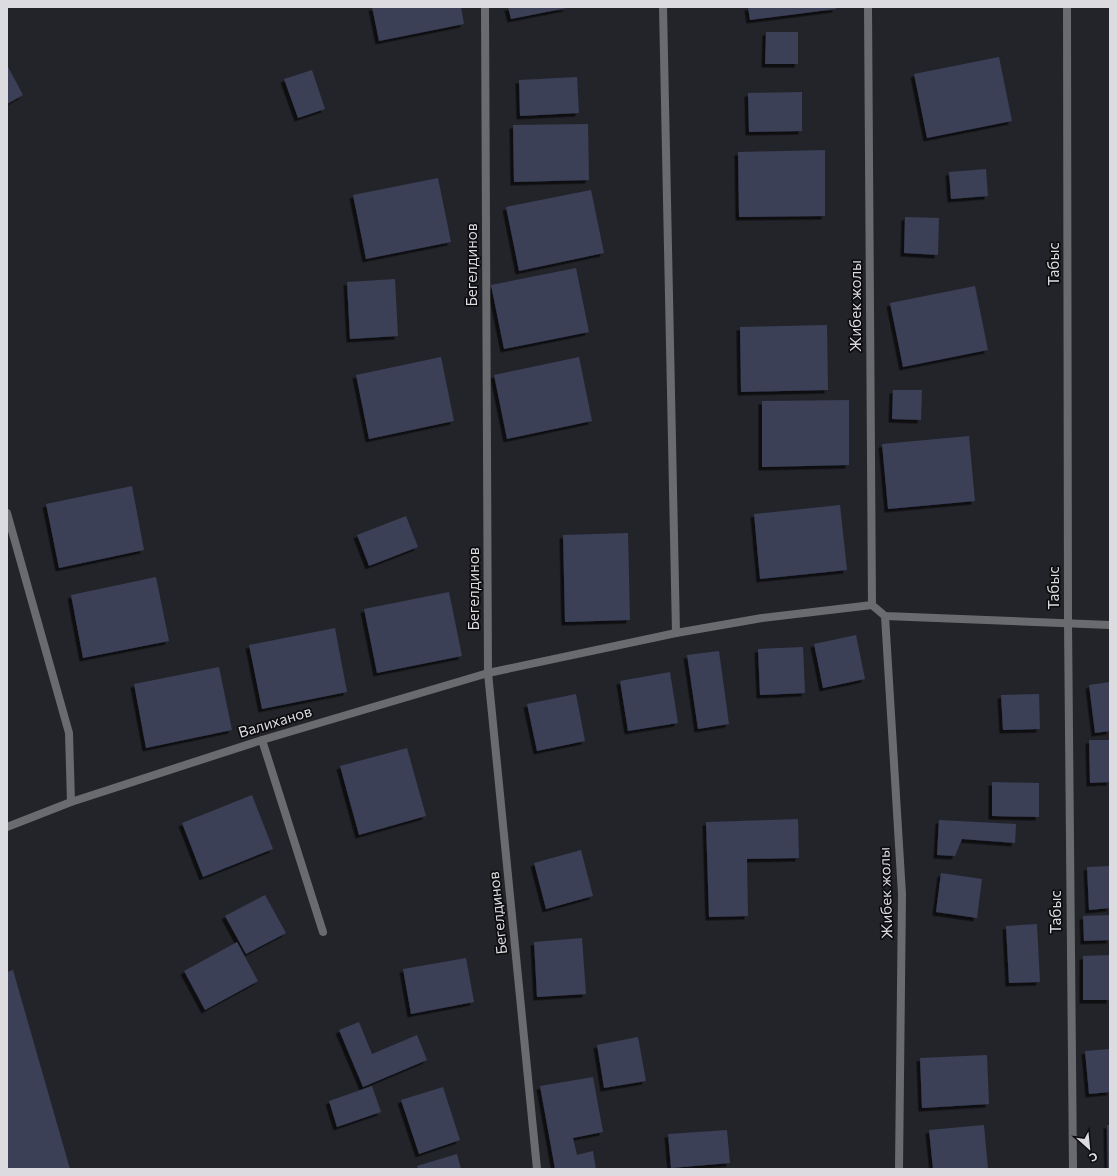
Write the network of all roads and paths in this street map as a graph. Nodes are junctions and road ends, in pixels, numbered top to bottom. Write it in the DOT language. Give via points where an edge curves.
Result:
graph roads {
  1 [pos="485,7"];
  2 [pos="663,7"];
  3 [pos="868,7"];
  4 [pos="1067,7"];
  5 [pos="7,513"];
  6 [pos="872,605"];
  7 [pos="885,616"];
  8 [pos="1068,622"];
  9 [pos="1110,626"];
  10 [pos="676,633"];
  11 [pos="488,672"];
  12 [pos="262,740"];
  13 [pos="71,802"];
  14 [pos="7,827"];
  15 [pos="323,932"];
  16 [pos="537,1169"];
  17 [pos="899,1169"];
  18 [pos="1072,1169"];
  1 -- 11 [label="street, Бегелдинов"];
  2 -- 10 [label="street"];
  3 -- 6 [label="street, Жибек жолы"];
  4 -- 8 [label="street, Табыс"];
  5 -- 13 [label="street" via="69,733"];
  6 -- 7 [label="street"];
  6 -- 10 [label="street, Валиханов" via="762,618"];
  7 -- 8 [label="street"];
  7 -- 17 [label="street, Жибек жолы" via="902,894"];
  8 -- 9 [label="street"];
  8 -- 18 [label="street, Табыс"];
  10 -- 11 [label="street, Валиханов"];
  11 -- 12 [label="street, Валиханов"];
  11 -- 16 [label="street, Бегелдинов"];
  12 -- 13 [label="street, Валиханов"];
  12 -- 15 [label="street"];
  13 -- 14 [label="street, Валиханов"];
}
